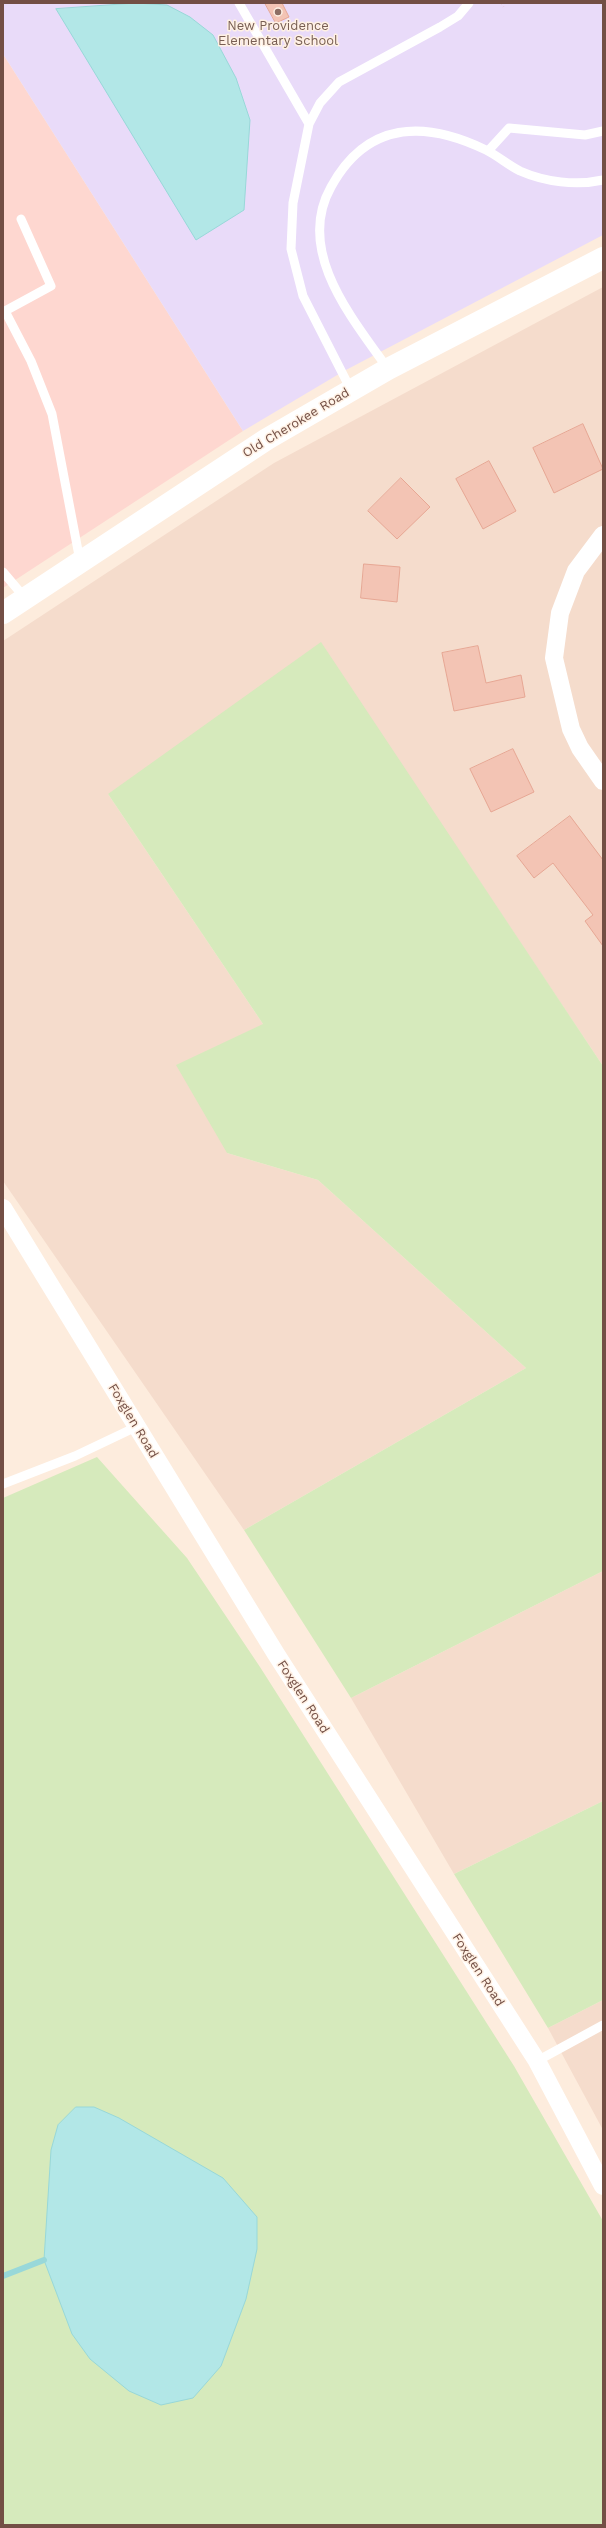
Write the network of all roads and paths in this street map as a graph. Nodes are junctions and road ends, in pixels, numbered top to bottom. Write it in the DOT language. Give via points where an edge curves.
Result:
graph roads {
  1 [pos="239,3"];
  2 [pos="469,3"];
  3 [pos="502,3"];
  4 [pos="504,7"];
  5 [pos="309,124"];
  6 [pos="603,131"];
  7 [pos="488,151"];
  8 [pos="603,180"];
  9 [pos="21,219"];
  10 [pos="603,258"];
  11 [pos="388,369"];
  12 [pos="351,390"];
  13 [pos="603,535"];
  14 [pos="80,561"];
  15 [pos="3,572"];
  16 [pos="25,598"];
  17 [pos="3,613"];
  18 [pos="603,781"];
  19 [pos="3,1208"];
  20 [pos="136,1427"];
  21 [pos="3,1484"];
  22 [pos="603,2024"];
  23 [pos="537,2061"];
  24 [pos="603,2186"];
  1 -- 5 [label="lane"];
  2 -- 5 [label="lane" via="458,16 446,24 339,82 320,103"];
  3 -- 4 [label="path"];
  5 -- 12 [label="lane" via="293,203 291,249 303,296"];
  6 -- 7 [label="lane" via="585,136 509,128"];
  7 -- 8 [label="lane" via="520,171 539,177 573,183"];
  7 -- 11 [label="lane" via="463,140 422,129 396,133 382,137 350,158 329,190 321,209 318,230 331,280 347,312"];
  9 -- 14 [label="lane" via="51,286 5,311 31,361 52,414"];
  10 -- 11 [label="street, Old Cherokee Road"];
  11 -- 12 [label="street, Old Cherokee Road"];
  12 -- 14 [label="street, Old Cherokee Road" via="266,439"];
  13 -- 18 [label="street" via="576,571 560,613 554,658 571,729 580,748"];
  14 -- 16 [label="street, Old Cherokee Road"];
  15 -- 16 [label="lane"];
  16 -- 17 [label="street, Old Cherokee Road"];
  19 -- 20 [label="street, Foxglen Road"];
  20 -- 21 [label="lane" via="75,1456"];
  20 -- 23 [label="street, Foxglen Road" via="276,1654"];
  22 -- 23 [label="lane"];
  23 -- 24 [label="street, Foxglen Road"];
}
